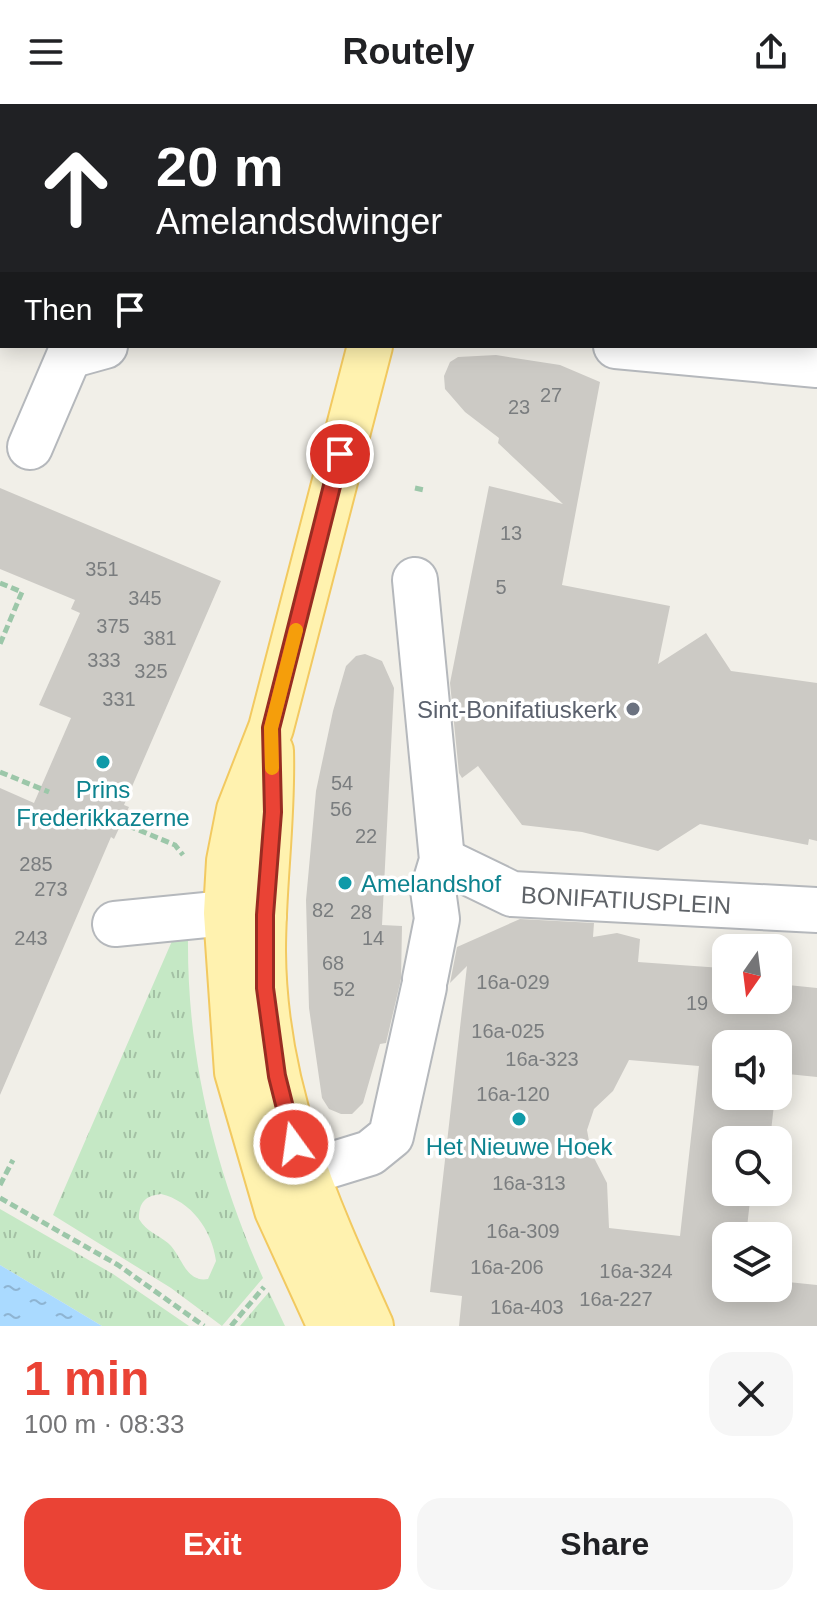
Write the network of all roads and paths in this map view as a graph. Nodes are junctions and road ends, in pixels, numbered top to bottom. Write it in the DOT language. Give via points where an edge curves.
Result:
graph roads {
  1 [pos="98,348"];
  2 [pos="369,348"];
  3 [pos="654,348"];
  4 [pos="710,351"];
  5 [pos="817,365"];
  6 [pos="30,447"];
  7 [pos="415,488"];
  8 [pos="424,490"];
  9 [pos="415,580"];
  10 [pos="0,583"];
  11 [pos="0,644"];
  12 [pos="0,772"];
  13 [pos="49,792"];
  14 [pos="117,821"];
  15 [pos="186,859"];
  16 [pos="442,860"];
  17 [pos="817,910"];
  18 [pos="245,914"];
  19 [pos="115,924"];
  20 [pos="247,987"];
  21 [pos="13,1160"];
  22 [pos="305,1173"];
  23 [pos="0,1185"];
  24 [pos="0,1198"];
  25 [pos="271,1279"];
  26 [pos="204,1326"];
  27 [pos="231,1326"];
  28 [pos="330,1326"];
  29 [pos="371,1326"];
  1 -- 6 [label="street" via="69,356"];
  2 -- 18 [label="main road" via="271,728 239,810 229,861"];
  3 -- 4 [label="street"];
  4 -- 5 [label="street"];
  7 -- 8 [label="path"];
  9 -- 16 [label="street"];
  10 -- 11 [label="path" via="22,592"];
  12 -- 13 [label="path"];
  14 -- 15 [label="path" via="175,845"];
  16 -- 17 [label="street, BONIFATIUSPLEIN" via="512,894"];
  16 -- 22 [label="street" via="433,890 437,919 391,1136 370,1153"];
  18 -- 19 [label="street"];
  18 -- 20 [label="main road"];
  20 -- 22 [label="main road"];
  20 -- 28 [label="main road" via="237,1072 277,1210"];
  21 -- 23 [label="path"];
  22 -- 29 [label="main road"];
  24 -- 26 [label="path" via="118,1265"];
  25 -- 27 [label="path"];
}
